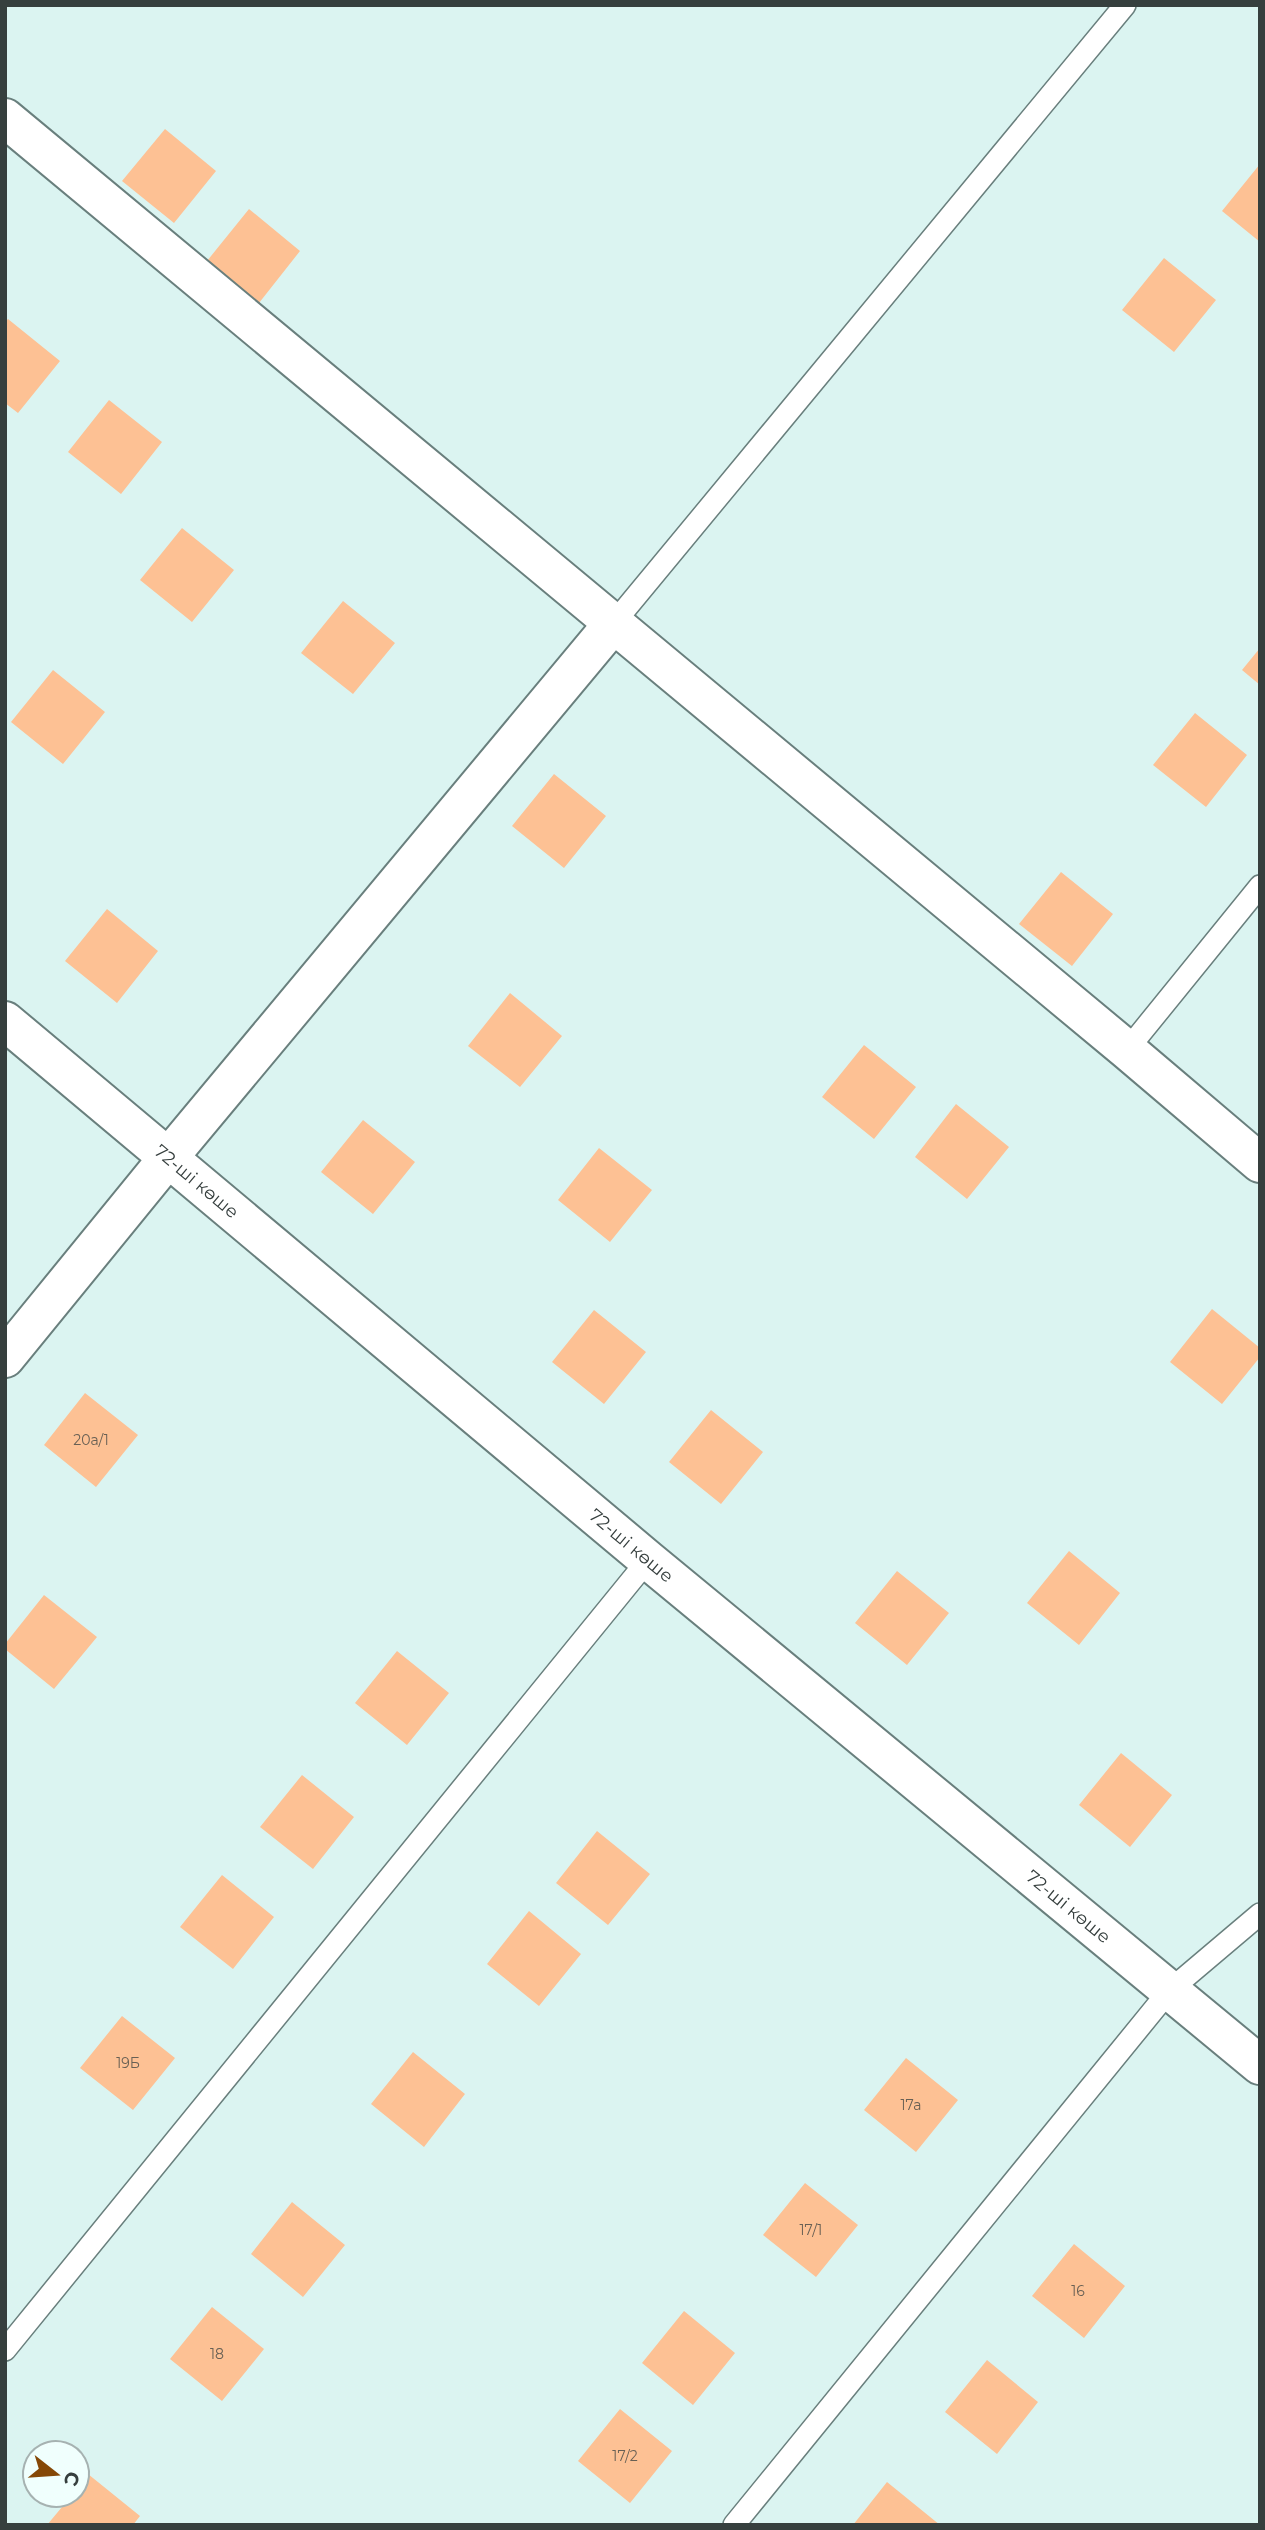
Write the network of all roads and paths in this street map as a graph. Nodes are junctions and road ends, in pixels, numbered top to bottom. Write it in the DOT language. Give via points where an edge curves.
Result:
graph roads {
  1 [pos="1125,5"];
  2 [pos="5,118"];
  3 [pos="613,624"];
  4 [pos="1260,886"];
  5 [pos="5,1021"];
  6 [pos="1127,1050"];
  7 [pos="168,1158"];
  8 [pos="1260,1163"];
  9 [pos="5,1358"];
  10 [pos="648,1560"];
  11 [pos="1260,1914"];
  12 [pos="1169,1991"];
  13 [pos="1260,2066"];
  14 [pos="5,2350"];
  15 [pos="734,2525"];
  1 -- 3 [label="lane"];
  2 -- 3 [label="street"];
  3 -- 6 [label="street"];
  3 -- 7 [label="street"];
  4 -- 6 [label="lane"];
  5 -- 7 [label="street, 72-ші көше"];
  6 -- 8 [label="street"];
  7 -- 9 [label="street"];
  7 -- 10 [label="street, 72-ші көше"];
  10 -- 12 [label="street, 72-ші көше"];
  10 -- 14 [label="lane"];
  11 -- 12 [label="lane"];
  12 -- 13 [label="street, 72-ші көше"];
  12 -- 15 [label="lane"];
}
